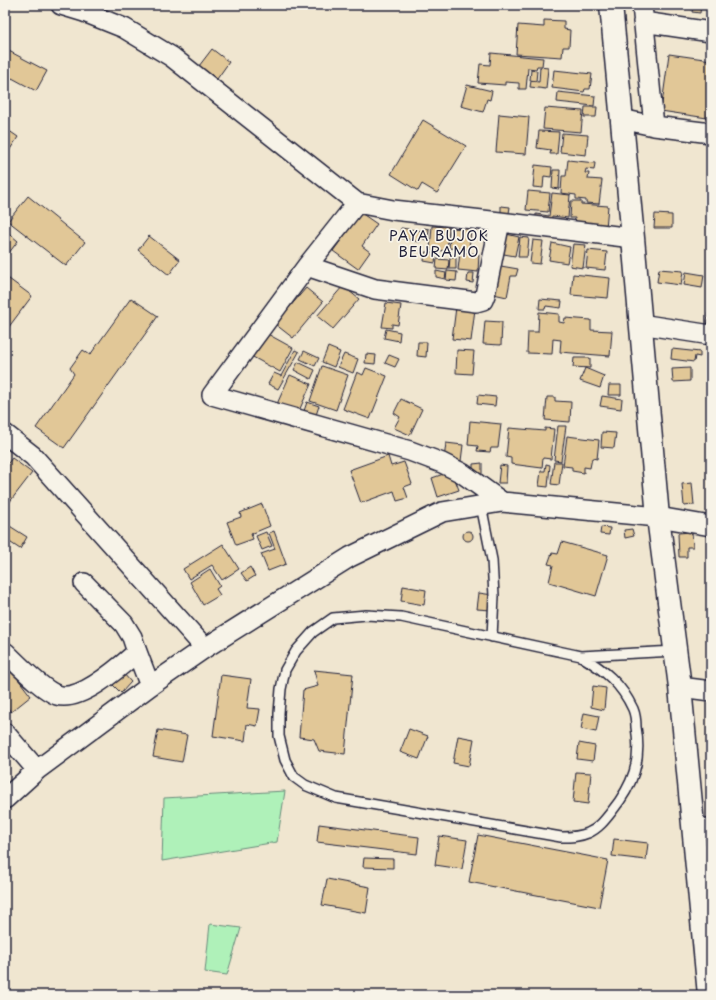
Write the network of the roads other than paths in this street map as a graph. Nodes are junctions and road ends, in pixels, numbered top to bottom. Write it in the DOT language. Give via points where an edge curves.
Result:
graph roads {
  1 [pos="61,5"];
  2 [pos="611,5"];
  3 [pos="642,13"];
  4 [pos="711,32"];
  5 [pos="621,119"];
  6 [pos="654,126"];
  7 [pos="711,133"];
  8 [pos="356,203"];
  9 [pos="500,222"];
  10 [pos="634,238"];
  11 [pos="307,266"];
  12 [pos="640,324"];
  13 [pos="711,335"];
  14 [pos="5,434"];
  15 [pos="502,502"];
  16 [pos="481,506"];
  17 [pos="658,517"];
  18 [pos="711,526"];
  19 [pos="84,583"];
  20 [pos="492,637"];
  21 [pos="205,648"];
  22 [pos="675,651"];
  23 [pos="5,652"];
  24 [pos="137,652"];
  25 [pos="581,656"];
  26 [pos="150,686"];
  27 [pos="680,687"];
  28 [pos="711,691"];
  29 [pos="5,733"];
  30 [pos="37,770"];
  31 [pos="5,800"];
  32 [pos="702,828"];
  33 [pos="708,959"];
  34 [pos="709,995"];
  1 -- 8 [label="street" via="124,28 172,57"];
  2 -- 5 [label="main road"];
  3 -- 4 [label="street"];
  3 -- 6 [label="street"];
  5 -- 6 [label="street"];
  5 -- 10 [label="main road"];
  6 -- 7 [label="street"];
  8 -- 9 [label="street" via="393,210"];
  8 -- 11 [label="street"];
  9 -- 10 [label="street"];
  9 -- 11 [label="street" via="485,296 483,300 476,302 375,290"];
  10 -- 12 [label="main road"];
  11 -- 15 [label="street" via="212,395 410,451 462,473"];
  12 -- 13 [label="street"];
  12 -- 17 [label="main road"];
  14 -- 21 [label="street" via="33,456"];
  15 -- 16 [label="street"];
  15 -- 17 [label="street"];
  16 -- 20 [label="lane" via="492,560"];
  16 -- 21 [label="street" via="442,512 350,557"];
  17 -- 18 [label="street"];
  17 -- 22 [label="main road"];
  19 -- 24 [label="street" via="124,624 132,636"];
  20 -- 25 [label="lane"];
  20 -- 25 [label="lane" via="401,617 366,614 333,618 313,632 296,651 285,670 281,689 279,736 285,760 294,777 319,792 336,798 561,837 589,833 605,821 629,787 634,777 638,747 633,710 626,697 612,678"];
  21 -- 26 [label="street"];
  22 -- 25 [label="lane"];
  22 -- 27 [label="main road"];
  23 -- 24 [label="street" via="50,692 66,696 87,689"];
  24 -- 26 [label="street"];
  26 -- 30 [label="street"];
  27 -- 28 [label="street"];
  27 -- 32 [label="main road"];
  29 -- 30 [label="street"];
  30 -- 31 [label="street"];
  32 -- 33 [label="main road"];
  33 -- 34 [label="main road"];
}
